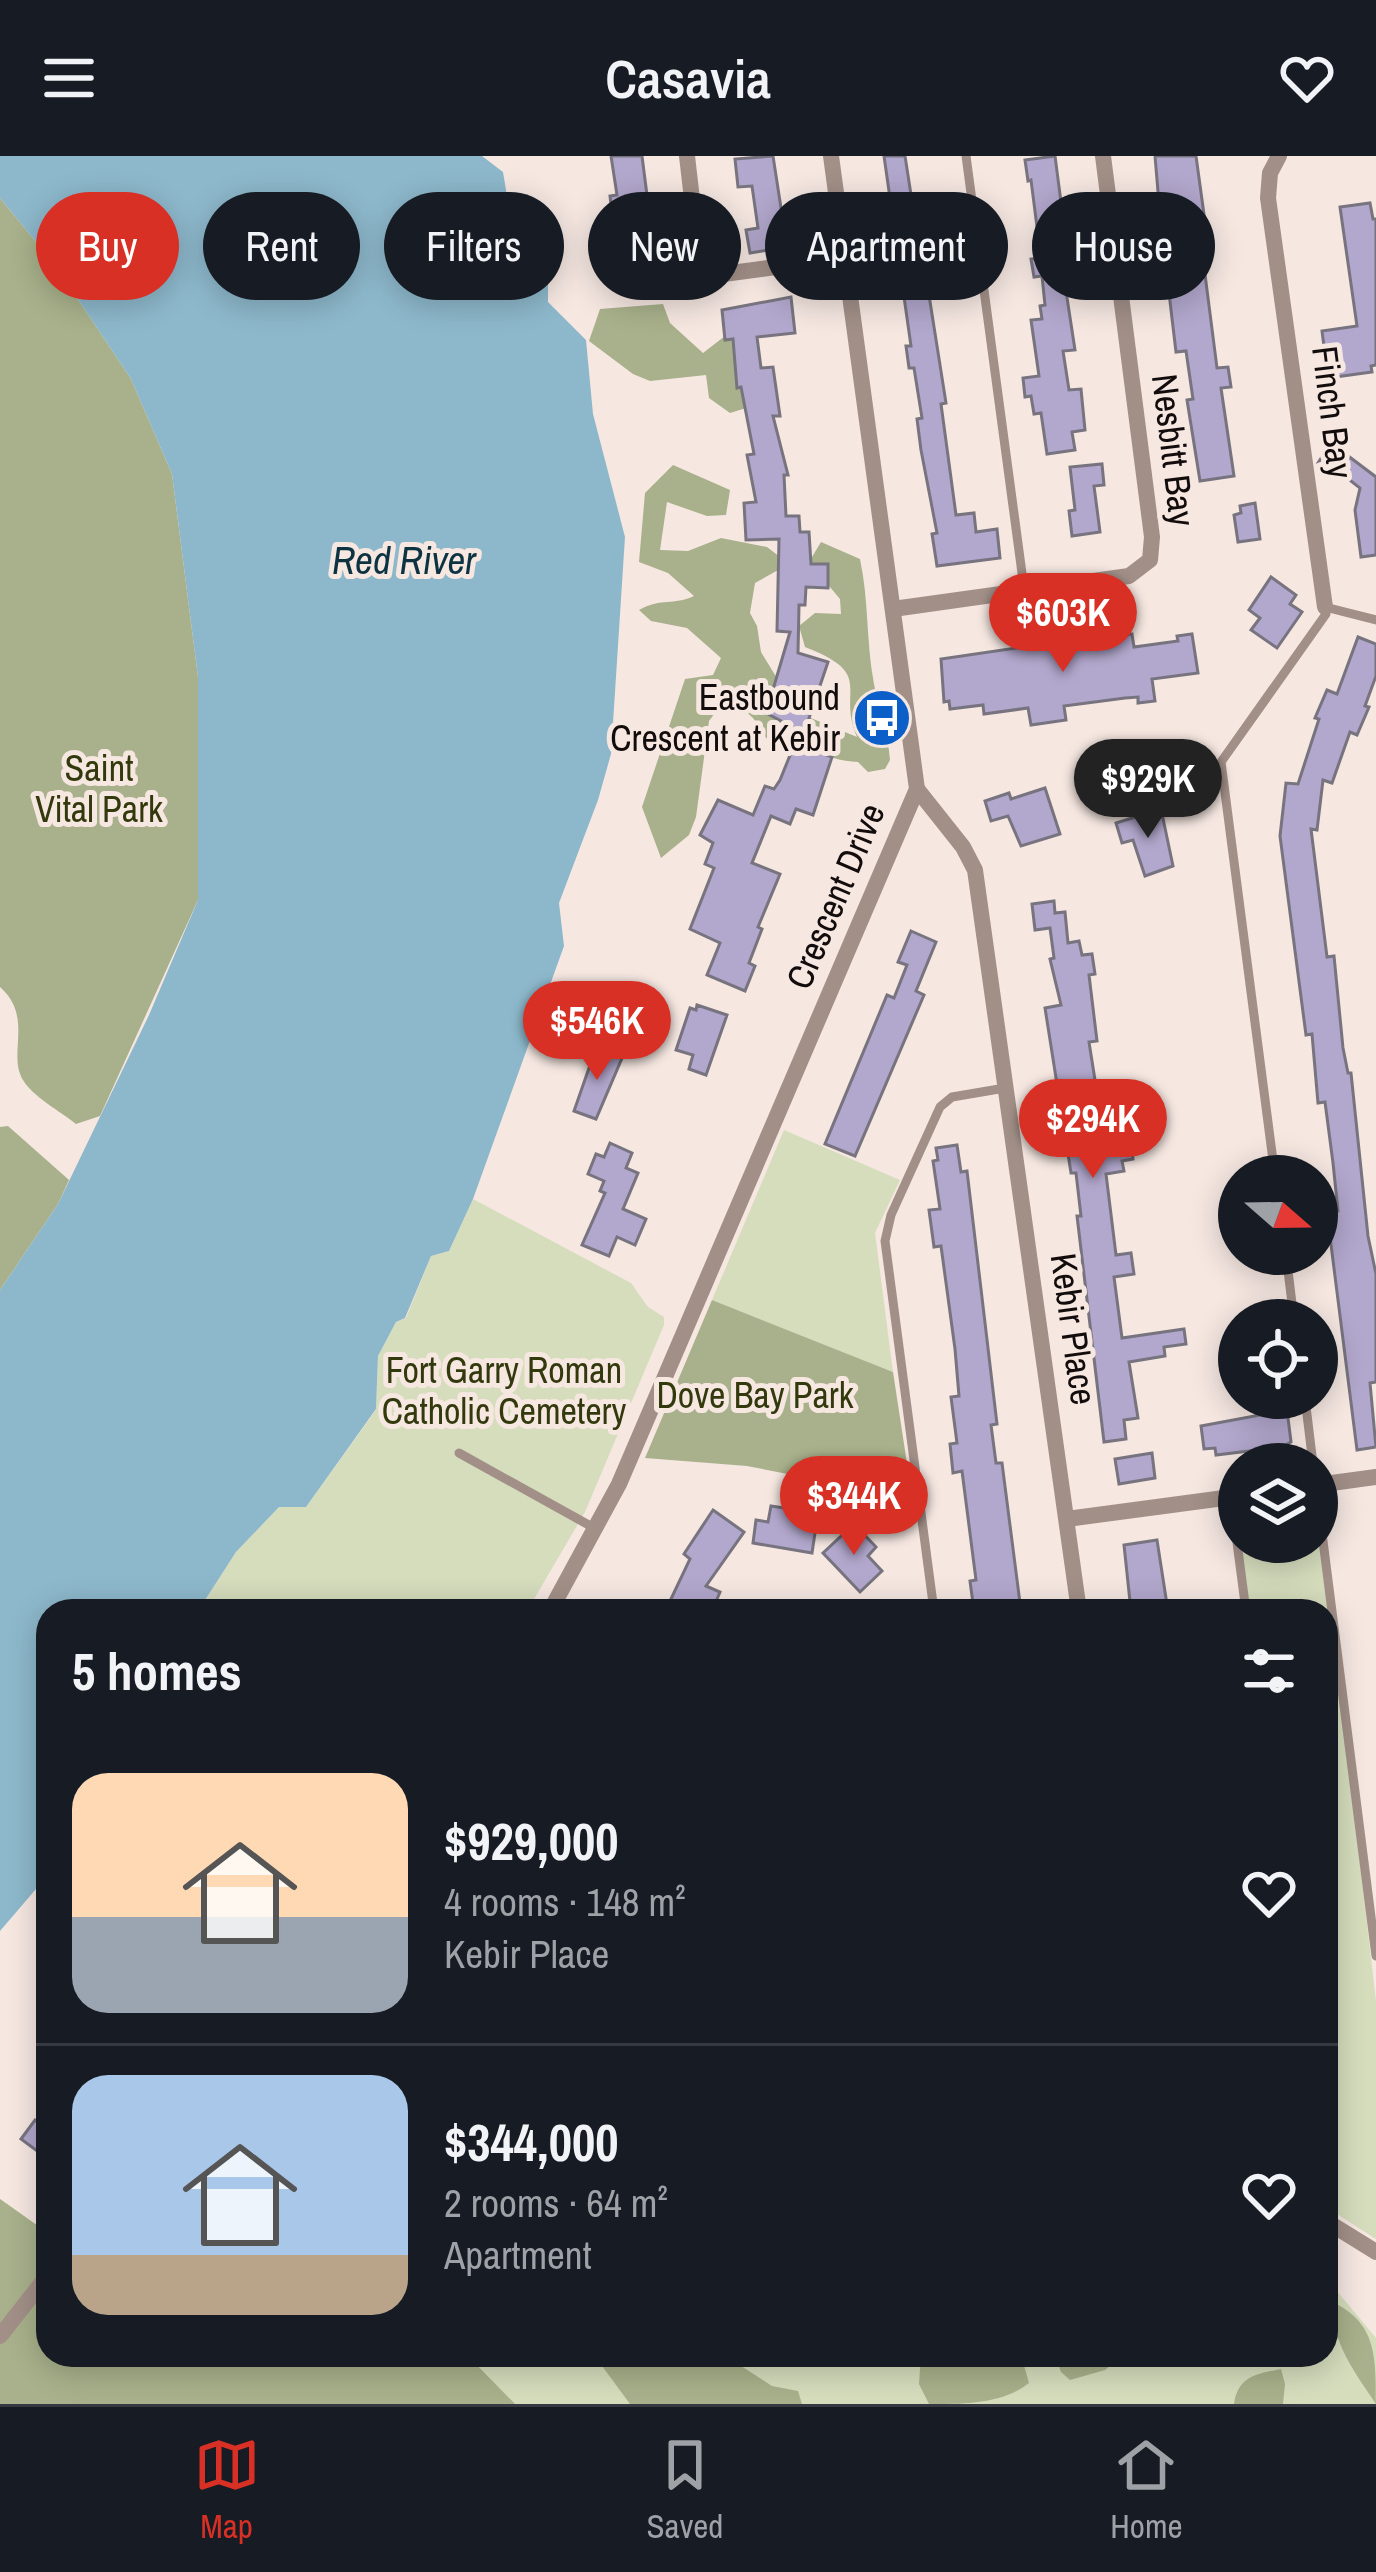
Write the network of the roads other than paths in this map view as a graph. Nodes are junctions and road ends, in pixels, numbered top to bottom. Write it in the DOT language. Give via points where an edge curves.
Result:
graph roads {
  1 [pos="687,156"];
  2 [pos="831,156"];
  3 [pos="966,156"];
  4 [pos="1103,156"];
  5 [pos="1279,156"];
  6 [pos="835,192"];
  7 [pos="765,268"];
  8 [pos="849,300"];
  9 [pos="1024,588"];
  10 [pos="1324,607"];
  11 [pos="893,608"];
  12 [pos="1376,620"];
  13 [pos="917,789"];
  14 [pos="1006,1088"];
  15 [pos="1272,1155"];
  16 [pos="459,1453"];
  17 [pos="1376,1477"];
  18 [pos="1338,1485"];
  19 [pos="1218,1498"];
  20 [pos="1067,1519"];
  21 [pos="596,1529"];
  22 [pos="1241,1563"];
  23 [pos="1326,1563"];
  24 [pos="557,1599"];
  25 [pos="932,1599"];
  26 [pos="1077,1599"];
  27 [pos="1245,1599"];
  28 [pos="1331,1599"];
  29 [pos="1338,1655"];
  30 [pos="1376,1956"];
  31 [pos="1338,2228"];
  32 [pos="1376,2252"];
  33 [pos="36,2290"];
  34 [pos="0,2336"];
  1 -- 7 [label="street" via="701,277"];
  2 -- 6 [label="street, Crescent Drive"];
  3 -- 9 [label="lane"];
  4 -- 9 [label="street, Nesbitt Bay" via="1153,549 1129,576"];
  5 -- 10 [label="street, Finch Bay" via="1268,198"];
  8 -- 11 [label="street, Crescent Drive"];
  9 -- 11 [label="street, Nesbitt Bay"];
  10 -- 12 [label="lane"];
  10 -- 15 [label="lane" via="1221,762"];
  11 -- 13 [label="street, Crescent Drive"];
  13 -- 14 [label="street, Kebir Place" via="975,870"];
  13 -- 21 [label="street, Crescent Drive"];
  14 -- 20 [label="street, Kebir Place"];
  14 -- 25 [label="lane" via="952,1097 940,1107 885,1241"];
  16 -- 21 [label="lane"];
  17 -- 18 [label="street"];
  19 -- 20 [label="street"];
  20 -- 26 [label="street, Kebir Place"];
  21 -- 24 [label="street, Crescent Drive"];
  22 -- 27 [label="lane"];
  23 -- 28 [label="lane"];
  29 -- 30 [label="lane"];
  31 -- 32 [label="street"];
  33 -- 34 [label="street"];
}
